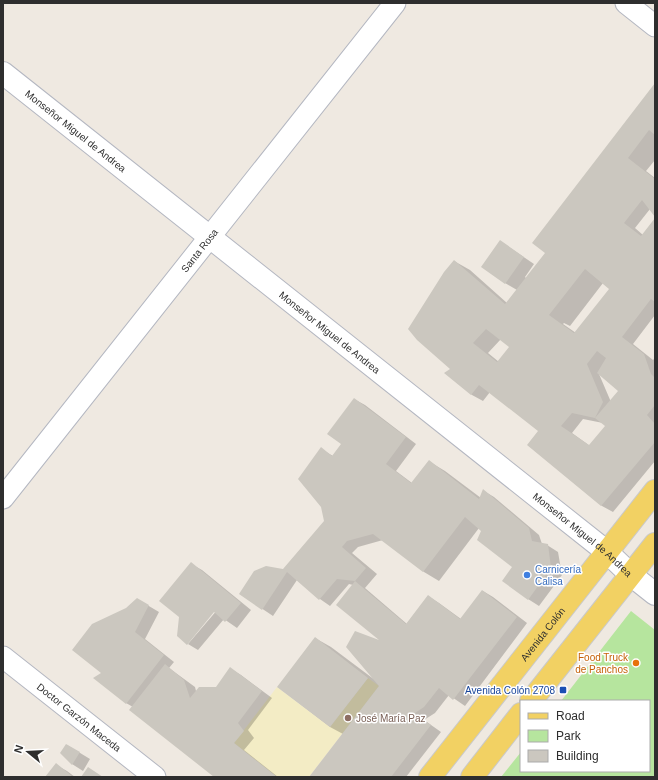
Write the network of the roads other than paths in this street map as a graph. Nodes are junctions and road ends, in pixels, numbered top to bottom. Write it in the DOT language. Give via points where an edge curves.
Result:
graph roads {
  1 [pos="395,3"];
  2 [pos="626,3"];
  3 [pos="655,26"];
  4 [pos="3,73"];
  5 [pos="210,237"];
  6 [pos="655,491"];
  7 [pos="3,498"];
  8 [pos="655,544"];
  9 [pos="607,552"];
  10 [pos="631,575"];
  11 [pos="655,594"];
  12 [pos="3,657"];
  13 [pos="533,700"];
  14 [pos="520,715"];
  15 [pos="155,777"];
  16 [pos="430,777"];
  17 [pos="472,777"];
  1 -- 5 [label="street, Santa Rosa"];
  2 -- 3 [label="street"];
  4 -- 5 [label="main road, Monseñor Miguel de Andrea"];
  5 -- 7 [label="street, Santa Rosa"];
  5 -- 9 [label="main road, Monseñor Miguel de Andrea"];
  6 -- 9 [label="main road, Avenida Colón"];
  8 -- 10 [label="main road"];
  9 -- 10 [label="main road, Monseñor Miguel de Andrea"];
  9 -- 16 [label="main road, Avenida Colón"];
  10 -- 11 [label="main road, Monseñor Miguel de Andrea"];
  10 -- 13 [label="main road"];
  12 -- 15 [label="street, Doctor Garzón Maceda"];
  14 -- 17 [label="main road"];
}
